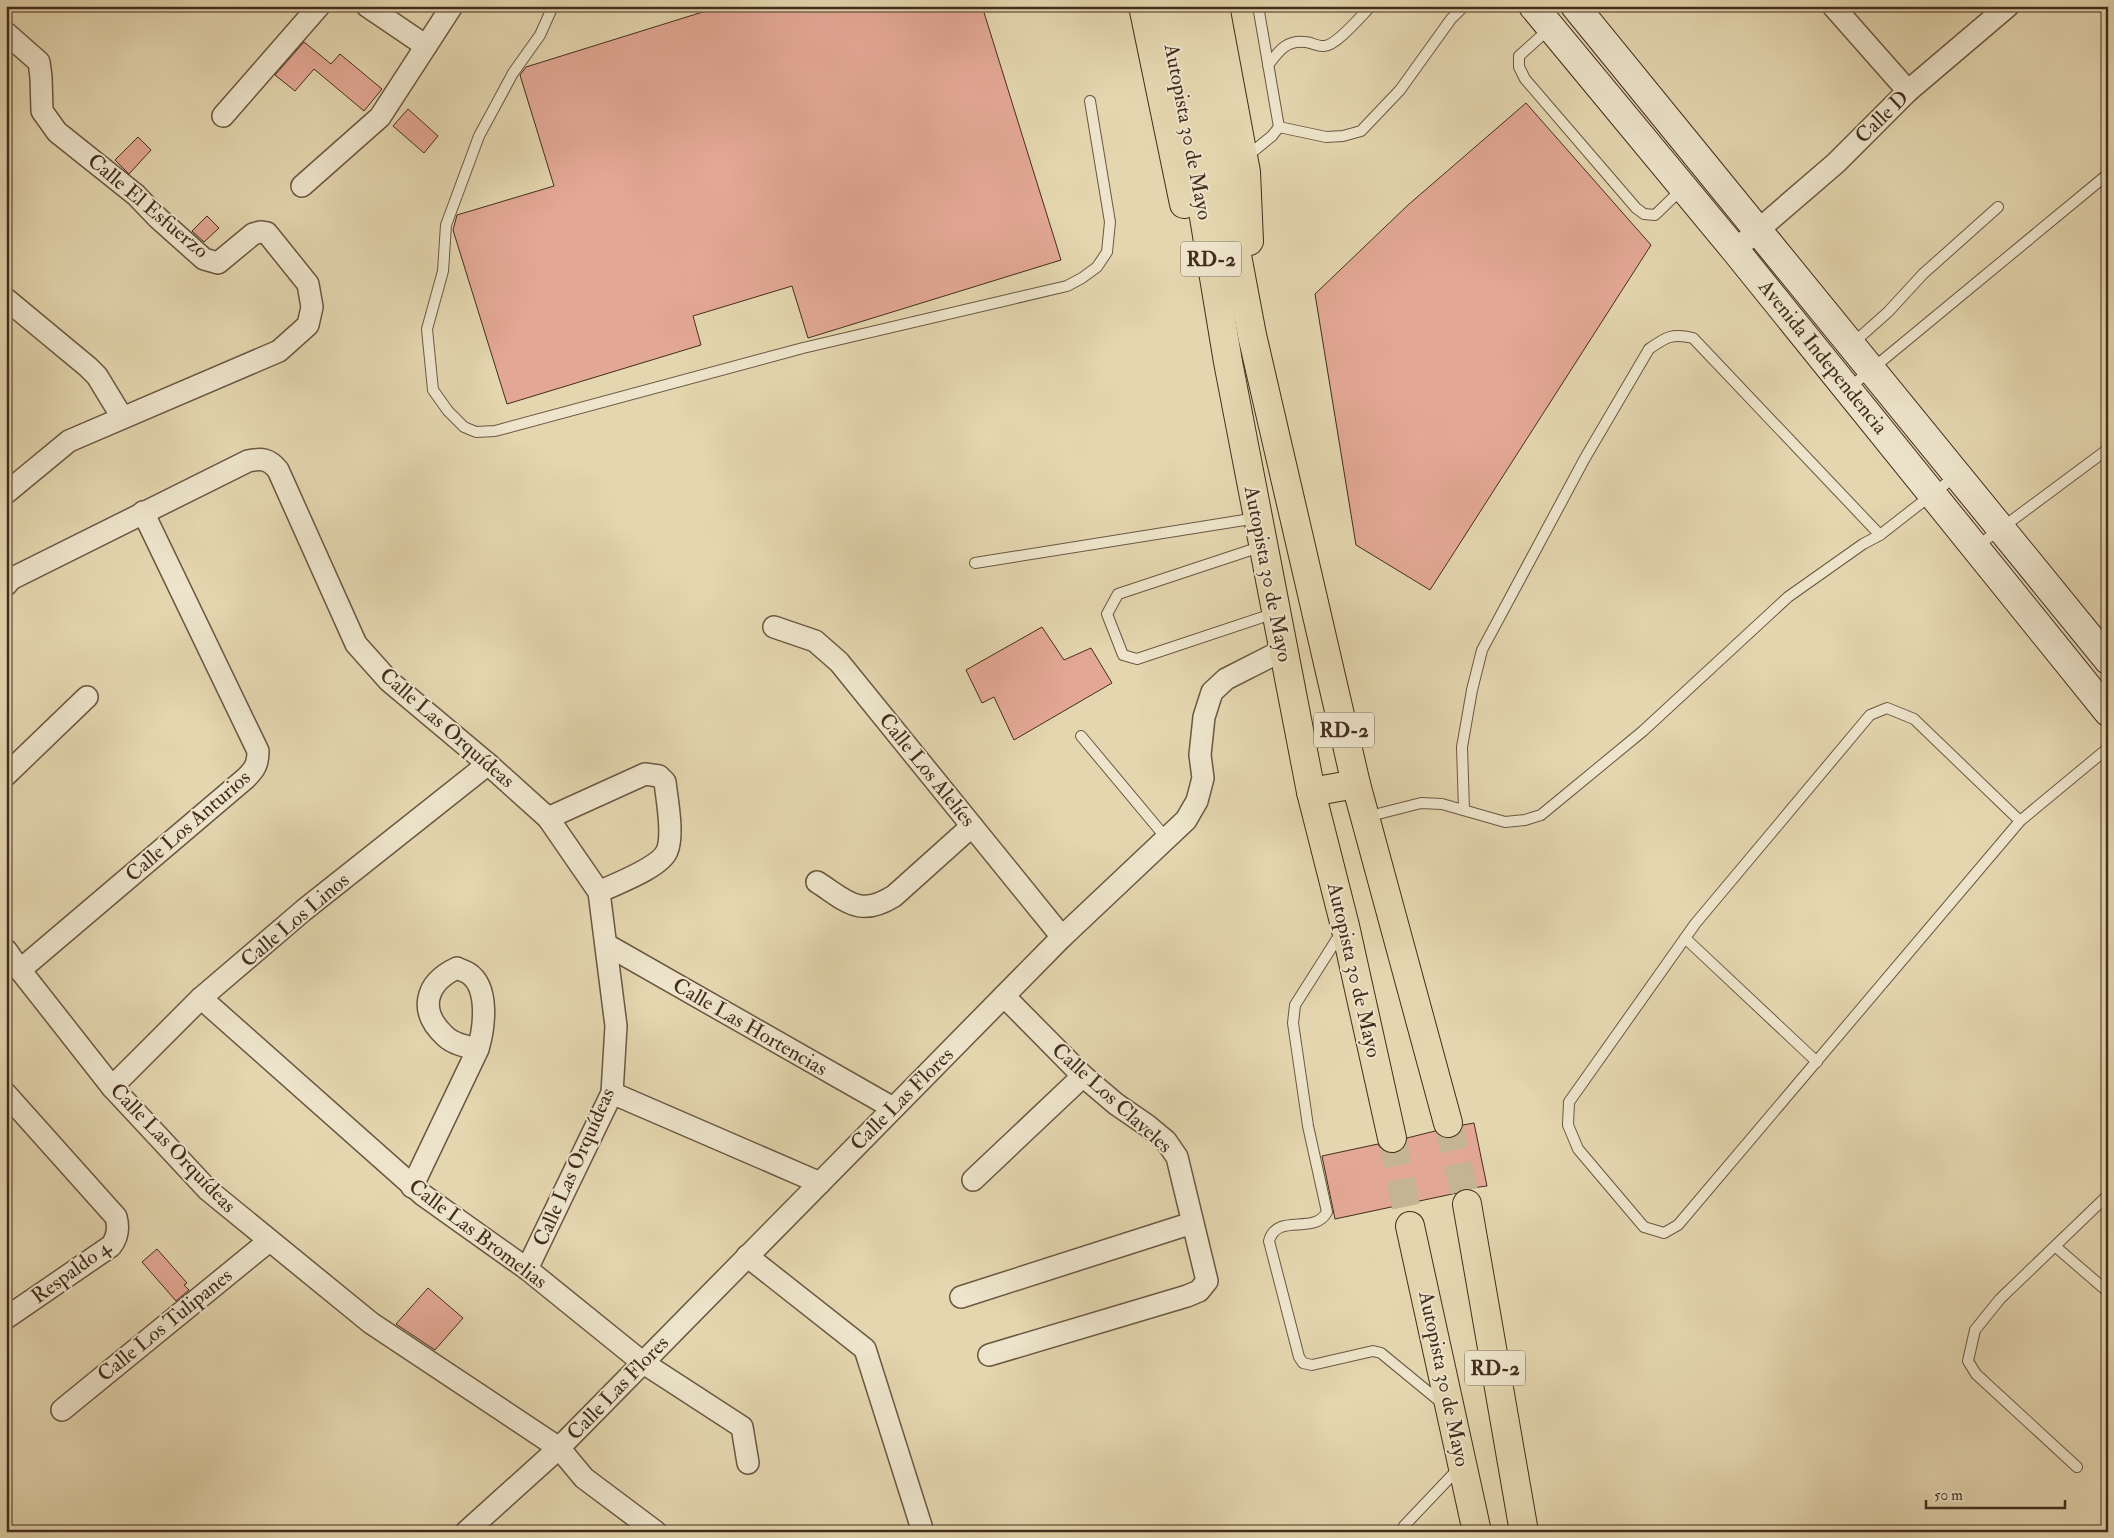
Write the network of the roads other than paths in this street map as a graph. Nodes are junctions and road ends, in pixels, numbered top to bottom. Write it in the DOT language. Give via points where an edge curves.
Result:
graph roads {
  1 [pos="318,6"];
  2 [pos="367,6"];
  3 [pos="452,6"];
  4 [pos="553,6"];
  5 [pos="1143,6"];
  6 [pos="1164,6"];
  7 [pos="1190,6"];
  8 [pos="1215,6"];
  9 [pos="1258,6"];
  10 [pos="1371,6"];
  11 [pos="1464,6"];
  12 [pos="1533,6"];
  13 [pos="1574,6"];
  14 [pos="1833,6"];
  15 [pos="2008,6"];
  16 [pos="1551,27"];
  17 [pos="6,33"];
  18 [pos="426,46"];
  19 [pos="1268,65"];
  20 [pos="1908,91"];
  21 [pos="1090,102"];
  22 [pos="223,116"];
  23 [pos="1279,127"];
  24 [pos="1219,159"];
  25 [pos="2108,174"];
  26 [pos="302,186"];
  27 [pos="1684,187"];
  28 [pos="1998,207"];
  29 [pos="1758,230"];
  30 [pos="1735,250"];
  31 [pos="6,299"];
  32 [pos="1852,344"];
  33 [pos="1228,362"];
  34 [pos="1872,369"];
  35 [pos="1848,389"];
  36 [pos="122,416"];
  37 [pos="2108,449"];
  38 [pos="1957,474"];
  39 [pos="6,493"];
  40 [pos="1934,494"];
  41 [pos="143,512"];
  42 [pos="1258,517"];
  43 [pos="2001,529"];
  44 [pos="1880,535"];
  45 [pos="1263,546"];
  46 [pos="1976,547"];
  47 [pos="975,563"];
  48 [pos="6,585"];
  49 [pos="1276,612"];
  50 [pos="774,627"];
  51 [pos="1283,650"];
  52 [pos="2108,660"];
  53 [pos="87,697"];
  54 [pos="2108,712"];
  55 [pos="1081,736"];
  56 [pos="2108,748"];
  57 [pos="488,764"];
  58 [pos="6,775"];
  59 [pos="1356,784"];
  60 [pos="1311,792"];
  61 [pos="1464,810"];
  62 [pos="1365,817"];
  63 [pos="548,818"];
  64 [pos="2020,821"];
  65 [pos="972,826"];
  66 [pos="1167,839"];
  67 [pos="817,882"];
  68 [pos="599,892"];
  69 [pos="1345,926"];
  70 [pos="1062,938"];
  71 [pos="1686,938"];
  72 [pos="607,945"];
  73 [pos="6,950"];
  74 [pos="20,970"];
  75 [pos="1004,996"];
  76 [pos="202,998"];
  77 [pos="478,1049"];
  78 [pos="1816,1062"];
  79 [pos="1083,1076"];
  80 [pos="112,1088"];
  81 [pos="612,1093"];
  82 [pos="6,1094"];
  83 [pos="894,1108"];
  84 [pos="1448,1123"];
  85 [pos="1392,1138"];
  86 [pos="972,1180"];
  87 [pos="820,1183"];
  88 [pos="412,1186"];
  89 [pos="2108,1195"];
  90 [pos="1467,1204"];
  91 [pos="1192,1223"];
  92 [pos="1410,1226"];
  93 [pos="269,1241"];
  94 [pos="2056,1247"];
  95 [pos="747,1256"];
  96 [pos="527,1269"];
  97 [pos="2108,1292"];
  98 [pos="960,1297"];
  99 [pos="6,1318"];
  100 [pos="989,1355"];
  101 [pos="642,1362"];
  102 [pos="62,1410"];
  103 [pos="1451,1410"];
  104 [pos="559,1448"];
  105 [pos="748,1463"];
  106 [pos="1462,1465"];
  107 [pos="2077,1467"];
  108 [pos="466,1532"];
  109 [pos="656,1532"];
  110 [pos="923,1532"];
  111 [pos="1401,1532"];
  112 [pos="1477,1532"];
  113 [pos="1524,1532"];
  1 -- 22 [label="street"];
  2 -- 18 [label="street"];
  3 -- 18 [label="street"];
  4 -- 21 [label="lane" via="540,34 513,73 479,136 446,225 443,270 427,329 433,390 458,422 476,432 496,431 803,348 1067,286 1082,278 1097,267 1107,252 1110,222"];
  5 -- 33 [label="highway" via="1193,252"];
  6 -- 24 [label="highway, Autopista 30 de Mayo / RD-2"];
  7 -- 24 [label="highway, Autopista 30 de Mayo / RD-2"];
  8 -- 24 [label="highway"];
  9 -- 19 [label="lane"];
  10 -- 19 [label="lane" via="1333,43 1324,46 1290,42 1282,46"];
  11 -- 23 [label="lane" via="1400,90 1361,131 1326,137"];
  12 -- 16 [label="street, Avenida Independencia"];
  13 -- 29 [label="street, Avenida Independencia"];
  14 -- 20 [label="street"];
  15 -- 20 [label="street, Calle D"];
  16 -- 27 [label="street, Avenida Independencia"];
  16 -- 27 [label="lane" via="1519,56 1519,67 1525,79 1644,214 1655,215"];
  17 -- 36 [label="street, Calle El Esfuerzo" via="39,62 42,111 57,132 136,195 204,259 218,263 253,234 267,233 308,284 312,307 308,325 280,351"];
  18 -- 26 [label="street" via="380,117"];
  19 -- 23 [label="lane"];
  20 -- 29 [label="street, Calle D" via="1836,163"];
  23 -- 24 [label="lane" via="1272,136"];
  24 -- 33 [label="highway, Autopista 30 de Mayo / RD-2"];
  24 -- 59 [label="highway, Autopista 30 de Mayo / RD-2" via="1252,335"];
  25 -- 34 [label="lane"];
  27 -- 30 [label="street, Avenida Independencia"];
  28 -- 32 [label="lane"];
  29 -- 30 [label="street, Calle D"];
  29 -- 32 [label="street, Avenida Independencia"];
  30 -- 35 [label="street, Avenida Independencia"];
  31 -- 36 [label="street" via="97,376"];
  32 -- 34 [label="street, Avenida Independencia"];
  33 -- 42 [label="highway, Autopista 30 de Mayo / RD-2"];
  34 -- 35 [label="lane"];
  34 -- 38 [label="street, Avenida Independencia"];
  35 -- 40 [label="street, Avenida Independencia"];
  36 -- 39 [label="street" via="69,440"];
  37 -- 43 [label="lane"];
  38 -- 40 [label="lane"];
  38 -- 43 [label="street, Avenida Independencia"];
  40 -- 44 [label="lane"];
  40 -- 46 [label="street, Avenida Independencia"];
  41 -- 48 [label="street, Calle Las Orquídeas" via="11,579"];
  41 -- 57 [label="street, Calle Las Orquídeas" via="248,461 260,458 271,461 278,470 356,644 389,681"];
  41 -- 74 [label="street, Calle Los Anturios" via="258,751 258,761 246,778"];
  42 -- 45 [label="highway, Autopista 30 de Mayo / RD-2"];
  42 -- 47 [label="lane"];
  43 -- 46 [label="lane"];
  43 -- 52 [label="street, Avenida Independencia"];
  44 -- 61 [label="lane" via="1788,598 1643,731 1541,815 1505,822"];
  44 -- 61 [label="lane" via="1693,338 1680,334 1666,337 1650,349 1590,450 1482,650 1462,747"];
  45 -- 49 [label="highway, Autopista 30 de Mayo / RD-2"];
  45 -- 49 [label="lane" via="1118,594 1107,614 1122,655 1137,659"];
  46 -- 54 [label="street, Avenida Independencia"];
  49 -- 51 [label="highway, Autopista 30 de Mayo / RD-2"];
  50 -- 65 [label="street, Calle Los Alelíes" via="815,641 839,662"];
  51 -- 60 [label="highway, Autopista 30 de Mayo / RD-2"];
  51 -- 66 [label="street, Calle Las Flores" via="1226,680 1212,692 1204,717 1200,755 1203,778 1197,801 1186,820"];
  53 -- 58 [label="street"];
  55 -- 66 [label="lane"];
  56 -- 64 [label="lane"];
  57 -- 63 [label="street, Calle Las Orquídeas"];
  57 -- 76 [label="street, Calle Los Linos" via="304,910"];
  59 -- 60 [label="highway"];
  59 -- 62 [label="highway, Autopista 30 de Mayo / RD-2"];
  60 -- 69 [label="highway, Autopista 30 de Mayo / RD-2"];
  61 -- 62 [label="lane" via="1421,803"];
  62 -- 84 [label="highway, Autopista 30 de Mayo / RD-2"];
  63 -- 68 [label="street, Calle Las Orquídeas"];
  63 -- 68 [label="street" via="645,774 659,776 665,782 670,841 667,852 660,862"];
  64 -- 71 [label="lane" via="1914,719 1887,708 1870,714"];
  64 -- 78 [label="lane"];
  65 -- 67 [label="street" via="879,906 862,908"];
  65 -- 70 [label="street, Calle Los Alelíes"];
  66 -- 70 [label="street, Calle Las Flores"];
  68 -- 72 [label="street, Calle Las Orquídeas"];
  69 -- 85 [label="highway, Autopista 30 de Mayo / RD-2"];
  69 -- 103 [label="lane" via="1295,1006 1293,1023 1308,1126 1327,1212 1318,1222 1277,1228 1269,1241 1303,1362 1312,1365 1381,1352"];
  70 -- 75 [label="street, Calle Las Flores"];
  71 -- 78 [label="lane"];
  71 -- 78 [label="lane" via="1569,1102 1568,1125 1578,1149 1644,1227 1664,1233 1678,1225"];
  72 -- 81 [label="street, Calle Las Orquídeas" via="616,1026"];
  72 -- 83 [label="street, Calle Las Hortencias"];
  73 -- 74 [label="street, Calle Las Orquídeas"];
  74 -- 80 [label="street, Calle Las Orquídeas"];
  75 -- 79 [label="street, Calle Los Claveles"];
  75 -- 83 [label="street, Calle Las Flores"];
  76 -- 80 [label="street, Calle Los Linos"];
  76 -- 88 [label="street, Calle Las Bromelias"];
  77 -- 88 [label="street"];
  79 -- 86 [label="street"];
  79 -- 91 [label="street, Calle Los Claveles" via="1166,1142 1177,1157"];
  80 -- 93 [label="street, Calle Las Orquídeas" via="208,1190"];
  81 -- 87 [label="street"];
  81 -- 96 [label="street, Calle Las Orquídeas"];
  82 -- 99 [label="street, Respaldo 4" via="116,1217 118,1232 111,1246"];
  83 -- 87 [label="street, Calle Las Flores"];
  87 -- 95 [label="street, Calle Las Flores"];
  88 -- 96 [label="street, Calle Las Bromelias"];
  89 -- 94 [label="lane"];
  90 -- 113 [label="highway, RD-2"];
  91 -- 98 [label="street"];
  91 -- 100 [label="street, Calle Los Claveles" via="1207,1281 1199,1291"];
  92 -- 103 [label="highway, Autopista 30 de Mayo / RD-2"];
  93 -- 102 [label="street, Calle Los Tulipanes"];
  93 -- 104 [label="street, Calle Las Orquídeas" via="371,1323"];
  94 -- 97 [label="lane"];
  94 -- 107 [label="lane" via="2000,1300 1975,1330 1968,1361 1976,1374"];
  95 -- 101 [label="street, Calle Las Flores"];
  95 -- 110 [label="street" via="864,1349"];
  96 -- 101 [label="street, Calle Las Bromelias"];
  101 -- 104 [label="street, Calle Las Flores"];
  101 -- 105 [label="street, Calle Las Bromelias" via="742,1427"];
  103 -- 106 [label="highway, Autopista 30 de Mayo / RD-2"];
  104 -- 108 [label="street, Calle Las Flores"];
  104 -- 109 [label="street, Calle Las Orquídeas" via="584,1478"];
  106 -- 111 [label="lane"];
  106 -- 112 [label="highway, Autopista 30 de Mayo / RD-2"];
}
